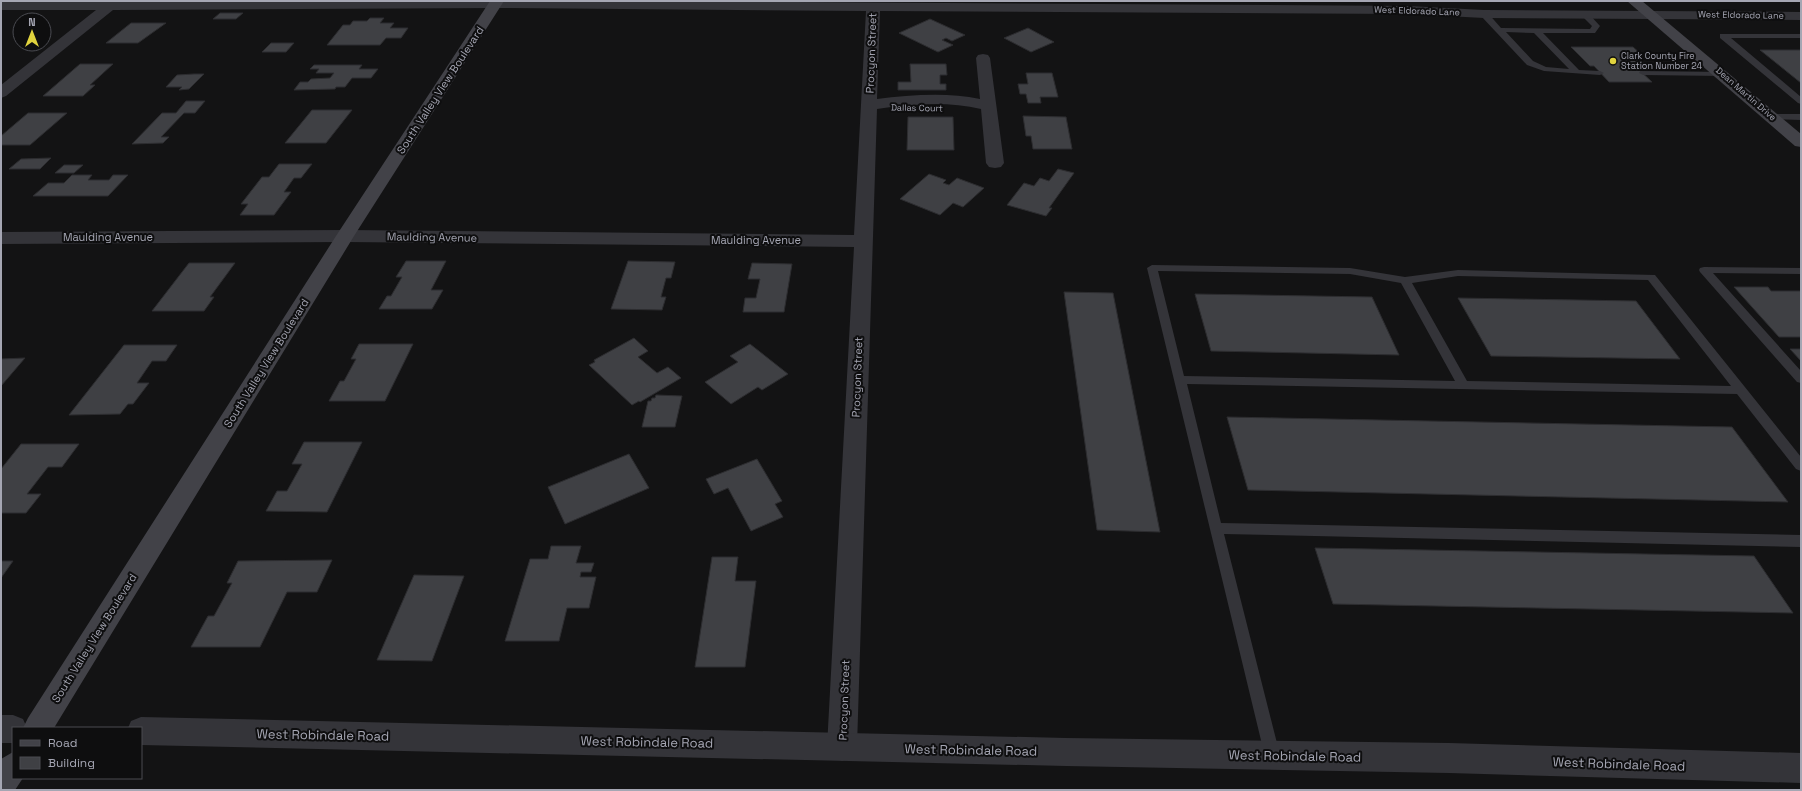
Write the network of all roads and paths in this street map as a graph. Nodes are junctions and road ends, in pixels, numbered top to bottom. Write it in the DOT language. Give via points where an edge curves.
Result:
graph roads {
  1 [pos="1634,1"];
  2 [pos="497,2"];
  3 [pos="112,3"];
  4 [pos="680,3"];
  5 [pos="699,3"];
  6 [pos="1187,5"];
  7 [pos="1,6"];
  8 [pos="873,6"];
  9 [pos="1484,14"];
  10 [pos="1585,15"];
  11 [pos="1650,15"];
  12 [pos="1801,16"];
  13 [pos="1500,30"];
  14 [pos="1536,31"];
  15 [pos="1801,36"];
  16 [pos="983,58"];
  17 [pos="1577,72"];
  18 [pos="1600,73"];
  19 [pos="1643,73"];
  20 [pos="1722,74"];
  21 [pos="1,92"];
  22 [pos="1801,101"];
  23 [pos="869,105"];
  24 [pos="989,106"];
  25 [pos="1772,117"];
  26 [pos="1801,117"];
  27 [pos="1801,142"];
  28 [pos="995,163"];
  29 [pos="345,236"];
  30 [pos="1,238"];
  31 [pos="863,241"];
  32 [pos="1801,271"];
  33 [pos="1405,280"];
  34 [pos="1180,380"];
  35 [pos="1801,380"];
  36 [pos="1463,385"];
  37 [pos="1741,390"];
  38 [pos="1801,466"];
  39 [pos="1216,528"];
  40 [pos="1801,541"];
  41 [pos="39,727"];
  42 [pos="1,729"];
  43 [pos="12,729"];
  44 [pos="142,731"];
  45 [pos="842,747"];
  46 [pos="1272,755"];
  47 [pos="1801,768"];
  48 [pos="12,769"];
  49 [pos="1,786"];
  1 -- 11 [label="main road, Dean Martin Drive"];
  2 -- 3 [label="street, West Eldorado Lane"];
  2 -- 4 [label="street, West Eldorado Lane"];
  2 -- 29 [label="main road, South Valley View Boulevard"];
  3 -- 7 [label="street, West Eldorado Lane"];
  3 -- 21 [label="street"];
  4 -- 5 [label="street, West Eldorado Lane"];
  5 -- 8 [label="street, West Eldorado Lane"];
  6 -- 8 [label="street, West Eldorado Lane"];
  6 -- 9 [label="street, West Eldorado Lane"];
  8 -- 23 [label="street, Procyon Street"];
  9 -- 10 [label="street, West Eldorado Lane"];
  9 -- 13 [label="lane"];
  10 -- 11 [label="street, West Eldorado Lane"];
  10 -- 14 [label="lane" via="1596,26 1592,31"];
  11 -- 12 [label="street, West Eldorado Lane"];
  11 -- 20 [label="main road, Dean Martin Drive"];
  13 -- 14 [label="lane"];
  13 -- 17 [label="lane" via="1530,63 1544,69"];
  14 -- 17 [label="lane"];
  15 -- 22 [label="lane" via="1723,36"];
  16 -- 24 [label="street"];
  17 -- 18 [label="lane"];
  19 -- 20 [label="lane"];
  20 -- 25 [label="main road, Dean Martin Drive"];
  23 -- 24 [label="street, Dallas Court" via="900,109 972,109"];
  23 -- 31 [label="street, Procyon Street"];
  24 -- 28 [label="street"];
  25 -- 26 [label="lane"];
  25 -- 27 [label="main road, Dean Martin Drive"];
  29 -- 30 [label="street, Maulding Avenue"];
  29 -- 31 [label="street, Maulding Avenue"];
  29 -- 41 [label="main road, South Valley View Boulevard"];
  31 -- 45 [label="street, Procyon Street"];
  32 -- 35 [label="lane" via="1704,270"];
  33 -- 34 [label="lane" via="1350,271 1152,268"];
  33 -- 36 [label="lane"];
  33 -- 37 [label="lane" via="1458,273 1651,277"];
  34 -- 36 [label="lane"];
  34 -- 39 [label="lane"];
  36 -- 37 [label="lane"];
  37 -- 38 [label="lane"];
  39 -- 40 [label="lane"];
  39 -- 46 [label="lane"];
  42 -- 43 [label="street"];
  44 -- 45 [label="street, West Robindale Road"];
  45 -- 46 [label="street, West Robindale Road"];
  46 -- 47 [label="street, West Robindale Road"];
  48 -- 49 [label="main road"];
}
